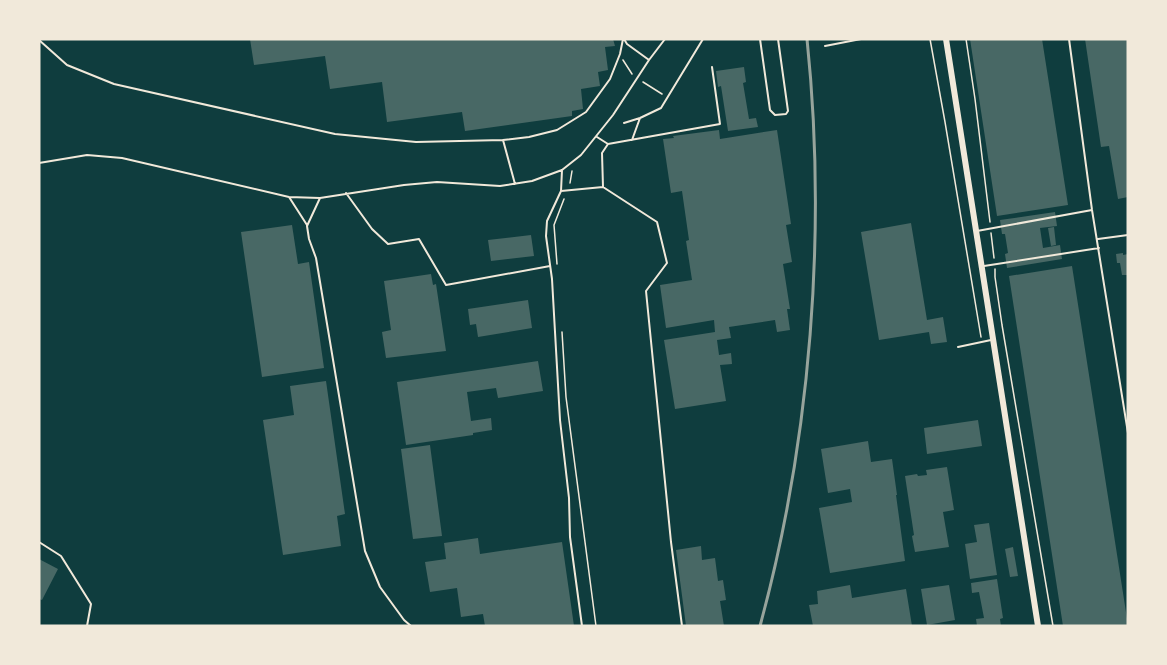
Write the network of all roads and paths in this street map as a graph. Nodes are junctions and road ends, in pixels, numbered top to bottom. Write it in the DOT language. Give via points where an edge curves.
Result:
graph roads {
  1 [pos="623,39"];
  2 [pos="665,39"];
  3 [pos="703,39"];
  4 [pos="760,39"];
  5 [pos="778,39"];
  6 [pos="861,39"];
  7 [pos="930,39"];
  8 [pos="946,39"];
  9 [pos="966,39"];
  10 [pos="1069,39"];
  11 [pos="39,40"];
  12 [pos="825,46"];
  13 [pos="649,60"];
  14 [pos="712,68"];
  15 [pos="640,118"];
  16 [pos="624,123"];
  17 [pos="597,137"];
  18 [pos="502,140"];
  19 [pos="632,140"];
  20 [pos="608,144"];
  21 [pos="39,163"];
  22 [pos="570,164"];
  23 [pos="562,170"];
  24 [pos="515,184"];
  25 [pos="603,187"];
  26 [pos="561,191"];
  27 [pos="568,191"];
  28 [pos="346,193"];
  29 [pos="290,197"];
  30 [pos="320,198"];
  31 [pos="1092,210"];
  32 [pos="307,226"];
  33 [pos="990,229"];
  34 [pos="976,232"];
  35 [pos="1128,235"];
  36 [pos="1098,239"];
  37 [pos="1099,248"];
  38 [pos="995,264"];
  39 [pos="550,266"];
  40 [pos="981,266"];
  41 [pos="557,271"];
  42 [pos="561,328"];
  43 [pos="994,339"];
  44 [pos="982,342"];
  45 [pos="958,347"];
  46 [pos="1128,433"];
  47 [pos="39,542"];
  48 [pos="87,626"];
  49 [pos="411,626"];
  50 [pos="582,626"];
  51 [pos="596,626"];
  52 [pos="682,626"];
  53 [pos="1038,626"];
  54 [pos="1053,626"];
  1 -- 13 [label="lane"];
  1 -- 18 [label="lane" via="610,79 586,112 556,130"];
  2 -- 13 [label="lane"];
  3 -- 15 [label="lane" via="661,108"];
  4 -- 5 [label="lane" via="770,110 775,115 789,111"];
  6 -- 12 [label="lane"];
  7 -- 44 [label="path"];
  8 -- 34 [label="main road"];
  9 -- 33 [label="path"];
  10 -- 31 [label="lane"];
  11 -- 18 [label="lane" via="67,65 114,84 335,134 416,142"];
  13 -- 17 [label="lane"];
  14 -- 19 [label="lane" via="720,124"];
  15 -- 16 [label="lane"];
  15 -- 19 [label="lane"];
  17 -- 20 [label="lane"];
  17 -- 22 [label="lane"];
  18 -- 24 [label="lane"];
  19 -- 20 [label="lane"];
  20 -- 25 [label="lane" via="602,153"];
  21 -- 29 [label="lane" via="87,155 122,158"];
  22 -- 23 [label="lane"];
  22 -- 27 [label="path"];
  23 -- 24 [label="lane"];
  23 -- 26 [label="lane"];
  24 -- 28 [label="lane" via="437,182"];
  25 -- 27 [label="lane"];
  25 -- 52 [label="lane" via="657,222 667,263 646,291"];
  26 -- 27 [label="lane"];
  26 -- 39 [label="lane" via="547,221"];
  27 -- 41 [label="path" via="554,225"];
  28 -- 30 [label="lane"];
  28 -- 39 [label="lane" via="388,244 419,239 446,285"];
  29 -- 30 [label="lane"];
  29 -- 32 [label="lane"];
  30 -- 32 [label="lane"];
  31 -- 33 [label="lane"];
  31 -- 36 [label="lane"];
  32 -- 49 [label="lane" via="316,258 365,551 380,587"];
  33 -- 34 [label="lane"];
  33 -- 38 [label="path"];
  34 -- 40 [label="main road"];
  35 -- 36 [label="lane"];
  36 -- 37 [label="lane"];
  37 -- 38 [label="lane"];
  37 -- 46 [label="lane"];
  38 -- 40 [label="lane"];
  38 -- 54 [label="path"];
  39 -- 50 [label="lane" via="570,537"];
  40 -- 43 [label="main road"];
  42 -- 51 [label="path"];
  43 -- 44 [label="lane"];
  43 -- 53 [label="main road"];
  44 -- 45 [label="lane"];
  47 -- 48 [label="lane" via="61,556 91,604"];
}
